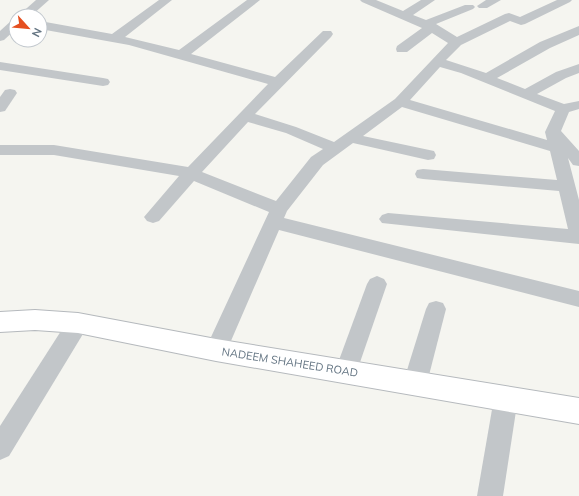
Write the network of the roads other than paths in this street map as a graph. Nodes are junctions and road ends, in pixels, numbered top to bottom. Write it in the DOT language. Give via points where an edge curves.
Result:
graph roads {
  1 [pos="43,0"];
  2 [pos="166,0"];
  3 [pos="254,0"];
  4 [pos="366,0"];
  5 [pos="429,0"];
  6 [pos="494,0"];
  7 [pos="566,0"];
  8 [pos="483,6"];
  9 [pos="469,7"];
  10 [pos="34,8"];
  11 [pos="404,15"];
  12 [pos="48,26"];
  13 [pos="428,26"];
  14 [pos="8,30"];
  15 [pos="579,30"];
  16 [pos="327,34"];
  17 [pos="0,37"];
  18 [pos="115,38"];
  19 [pos="456,42"];
  20 [pos="402,49"];
  21 [pos="181,55"];
  22 [pos="438,62"];
  23 [pos="0,66"];
  24 [pos="579,68"];
  25 [pos="486,78"];
  26 [pos="103,82"];
  27 [pos="276,82"];
  28 [pos="10,93"];
  29 [pos="526,94"];
  30 [pos="400,102"];
  31 [pos="579,105"];
  32 [pos="0,108"];
  33 [pos="563,109"];
  34 [pos="244,116"];
  35 [pos="350,138"];
  36 [pos="554,140"];
  37 [pos="335,148"];
  38 [pos="0,150"];
  39 [pos="428,155"];
  40 [pos="579,161"];
  41 [pos="190,173"];
  42 [pos="423,174"];
  43 [pos="566,186"];
  44 [pos="153,216"];
  45 [pos="276,216"];
  46 [pos="388,219"];
  47 [pos="579,236"];
  48 [pos="377,284"];
  49 [pos="579,299"];
  50 [pos="436,310"];
  51 [pos="0,322"];
  52 [pos="78,323"];
  53 [pos="216,350"];
  54 [pos="346,371"];
  55 [pos="415,383"];
  56 [pos="506,398"];
  57 [pos="579,411"];
  58 [pos="0,448"];
  59 [pos="490,496"];
  1 -- 10 [label="street"];
  2 -- 18 [label="street"];
  3 -- 21 [label="street"];
  4 -- 11 [label="street"];
  5 -- 11 [label="street"];
  6 -- 8 [label="street"];
  7 -- 19 [label="street" via="521,21 509,17"];
  9 -- 13 [label="street"];
  11 -- 13 [label="street"];
  12 -- 18 [label="street"];
  13 -- 19 [label="street"];
  13 -- 20 [label="street"];
  14 -- 17 [label="street"];
  15 -- 25 [label="street" via="545,45"];
  16 -- 27 [label="street"];
  18 -- 21 [label="street"];
  19 -- 22 [label="street"];
  21 -- 27 [label="street"];
  22 -- 25 [label="street"];
  22 -- 30 [label="street"];
  23 -- 26 [label="street"];
  24 -- 29 [label="street"];
  25 -- 29 [label="street"];
  27 -- 34 [label="street"];
  28 -- 32 [label="street"];
  29 -- 33 [label="street"];
  30 -- 35 [label="street"];
  30 -- 36 [label="street"];
  31 -- 33 [label="street"];
  33 -- 36 [label="street"];
  34 -- 37 [label="street" via="291,130"];
  34 -- 41 [label="street"];
  35 -- 37 [label="street"];
  35 -- 39 [label="street"];
  36 -- 40 [label="street"];
  36 -- 43 [label="street"];
  37 -- 45 [label="street" via="317,161"];
  38 -- 41 [label="street" via="54,150"];
  41 -- 44 [label="street"];
  41 -- 45 [label="street"];
  42 -- 43 [label="street"];
  43 -- 47 [label="street"];
  45 -- 49 [label="street"];
  45 -- 53 [label="street"];
  46 -- 47 [label="street"];
  48 -- 54 [label="street"];
  50 -- 55 [label="street"];
  51 -- 52 [label="main road, NADEEM SHAHEED ROAD" via="35,320"];
  52 -- 53 [label="main road, NADEEM SHAHEED ROAD"];
  52 -- 58 [label="street"];
  53 -- 54 [label="main road, NADEEM SHAHEED ROAD"];
  54 -- 55 [label="main road, NADEEM SHAHEED ROAD"];
  55 -- 56 [label="main road, NADEEM SHAHEED ROAD"];
  56 -- 57 [label="main road, NADEEM SHAHEED ROAD"];
  56 -- 59 [label="street"];
}
